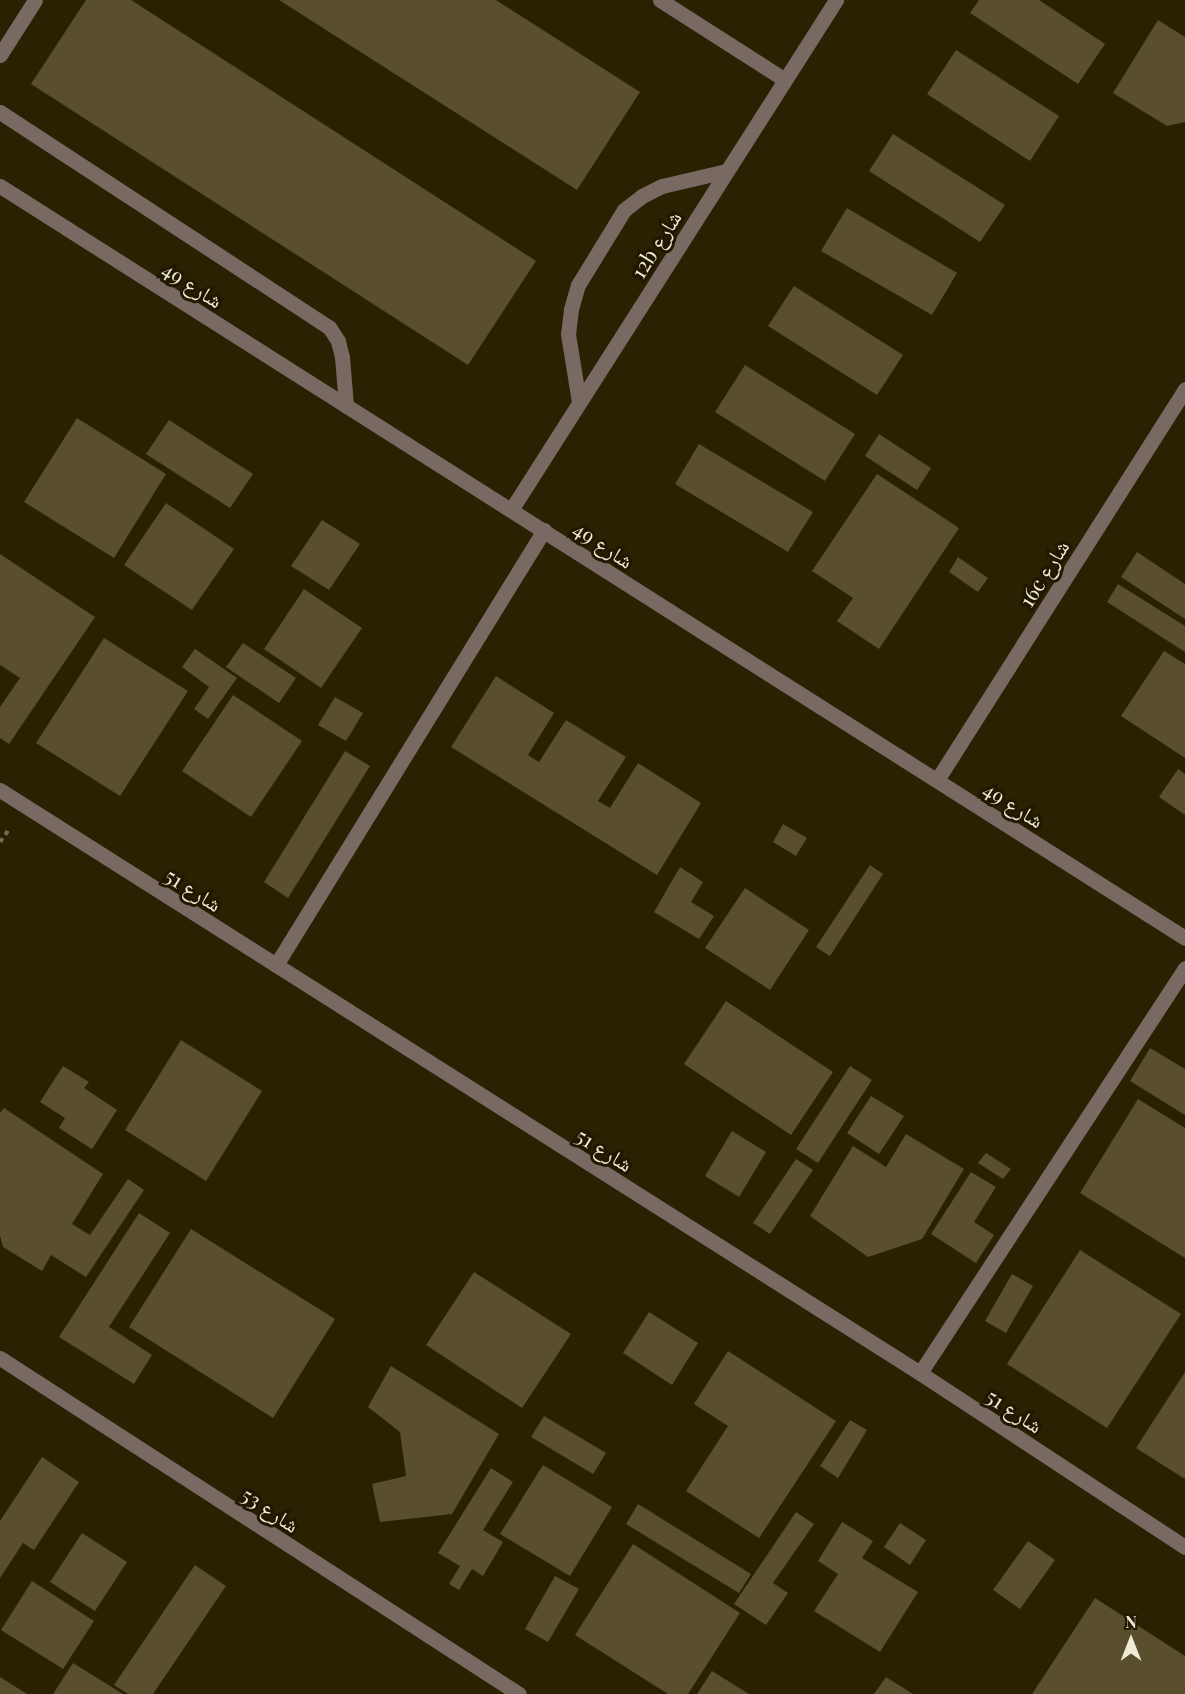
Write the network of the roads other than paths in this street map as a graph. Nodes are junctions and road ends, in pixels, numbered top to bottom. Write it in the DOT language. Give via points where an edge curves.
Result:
graph roads {
  1 [pos="35,0"];
  2 [pos="660,0"];
  3 [pos="836,0"];
  4 [pos="0,55"];
  5 [pos="785,80"];
  6 [pos="0,112"];
  7 [pos="726,171"];
  8 [pos="0,186"];
  9 [pos="1185,389"];
  10 [pos="579,402"];
  11 [pos="346,406"];
  12 [pos="511,510"];
  13 [pos="544,530"];
  14 [pos="937,780"];
  15 [pos="0,790"];
  16 [pos="1185,938"];
  17 [pos="276,965"];
  18 [pos="1185,968"];
  19 [pos="0,1358"];
  20 [pos="920,1373"];
  21 [pos="1185,1546"];
  22 [pos="519,1694"];
  1 -- 4 [label="street"];
  2 -- 5 [label="street"];
  3 -- 5 [label="street, 12b شارع"];
  5 -- 7 [label="street, 12b شارع"];
  6 -- 11 [label="street" via="328,327 338,341 342,357"];
  7 -- 10 [label="street, 12b شارع"];
  7 -- 10 [label="street" via="662,186 624,210 578,285 571,309 568,334"];
  8 -- 11 [label="street, شارع 49"];
  9 -- 14 [label="street, 16c شارع"];
  10 -- 12 [label="street, 12b شارع"];
  11 -- 12 [label="street, شارع 49"];
  12 -- 13 [label="street, شارع 49"];
  13 -- 14 [label="street, شارع 49"];
  13 -- 17 [label="street"];
  14 -- 16 [label="street, شارع 49"];
  15 -- 17 [label="street, شارع 51"];
  17 -- 20 [label="street, شارع 51"];
  18 -- 20 [label="street"];
  19 -- 22 [label="street, شارع 53"];
  20 -- 21 [label="street, شارع 51"];
}
